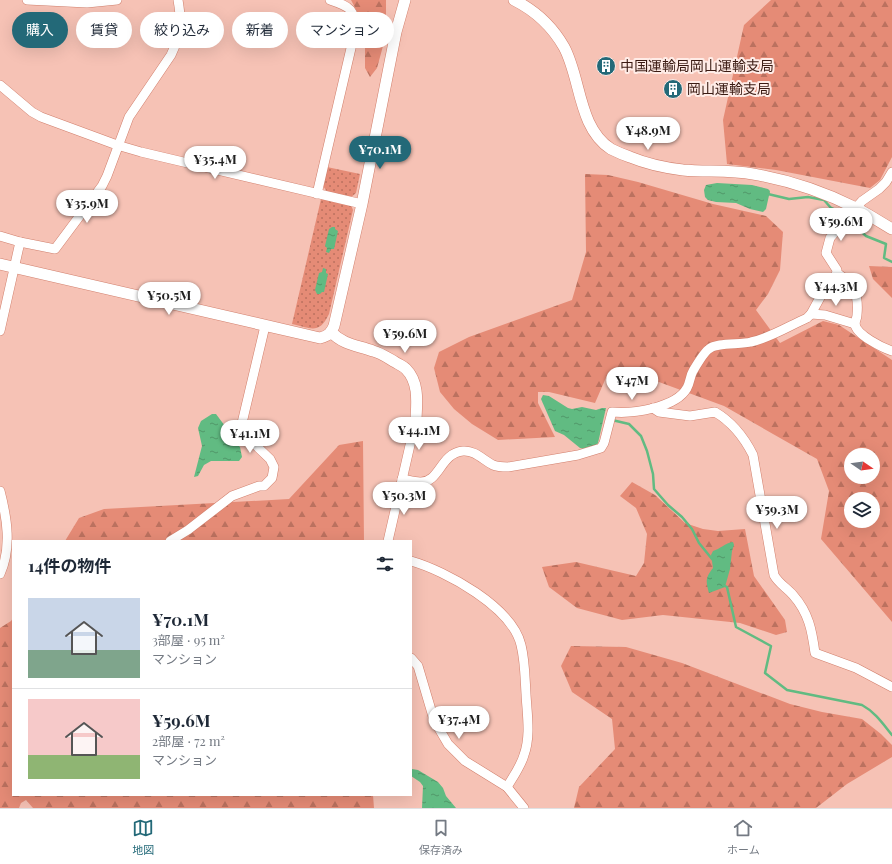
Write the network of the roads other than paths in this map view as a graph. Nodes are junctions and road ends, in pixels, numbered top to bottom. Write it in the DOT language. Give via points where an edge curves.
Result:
graph roads {
  1 [pos="27,0"];
  2 [pos="117,0"];
  3 [pos="178,0"];
  4 [pos="330,0"];
  5 [pos="405,0"];
  6 [pos="514,0"];
  7 [pos="0,85"];
  8 [pos="117,145"];
  9 [pos="892,172"];
  10 [pos="317,194"];
  11 [pos="362,204"];
  12 [pos="856,208"];
  13 [pos="892,230"];
  14 [pos="0,236"];
  15 [pos="20,242"];
  16 [pos="0,264"];
  17 [pos="14,267"];
  18 [pos="837,273"];
  19 [pos="4,293"];
  20 [pos="811,314"];
  21 [pos="855,324"];
  22 [pos="265,326"];
  23 [pos="0,331"];
  24 [pos="331,332"];
  25 [pos="892,351"];
  26 [pos="653,408"];
  27 [pos="416,419"];
  28 [pos="402,479"];
  29 [pos="0,492"];
  30 [pos="172,540"];
  31 [pos="388,540"];
  32 [pos="412,561"];
  33 [pos="0,574"];
  34 [pos="412,659"];
  35 [pos="892,687"];
  36 [pos="507,787"];
  37 [pos="524,808"];
  1 -- 2 [label="street" via="87,3"];
  3 -- 8 [label="street" via="181,17 176,45 129,116"];
  4 -- 10 [label="street" via="348,7 355,16 355,31"];
  5 -- 11 [label="street" via="396,32"];
  6 -- 12 [label="street" via="542,19 558,38 570,63 593,130 610,148 636,159 670,168 740,172 782,180"];
  7 -- 8 [label="street" via="41,117"];
  8 -- 10 [label="street"];
  8 -- 15 [label="street" via="102,186 55,249"];
  9 -- 12 [label="street" via="883,186"];
  10 -- 11 [label="street"];
  11 -- 24 [label="street"];
  12 -- 13 [label="street"];
  12 -- 18 [label="street" via="827,244 826,253"];
  14 -- 15 [label="street"];
  15 -- 17 [label="street"];
  16 -- 17 [label="street"];
  17 -- 19 [label="street"];
  17 -- 22 [label="street"];
  18 -- 20 [label="street"];
  18 -- 21 [label="street" via="849,281 854,289 857,299"];
  19 -- 23 [label="street"];
  20 -- 21 [label="street" via="825,315"];
  20 -- 26 [label="street" via="762,339 709,348 693,371 682,396"];
  21 -- 25 [label="street" via="872,342"];
  22 -- 24 [label="street" via="320,338"];
  22 -- 30 [label="street" via="242,423 246,436 270,459 274,467 272,478 264,486 232,496"];
  24 -- 27 [label="street" via="346,343 374,351 406,368 414,383 417,399"];
  26 -- 28 [label="street" via="623,413 612,412 604,443 601,448 593,451 508,467 499,467 480,455 463,451 447,458 430,480 421,482"];
  26 -- 35 [label="street" via="659,412 690,416 715,412 738,431 753,455 774,575 796,598 807,616 815,653 856,668"];
  27 -- 28 [label="street"];
  28 -- 31 [label="street"];
  29 -- 33 [label="street" via="7,520 7,550"];
  32 -- 36 [label="street" via="453,578 491,603 509,620 521,644 528,738 524,755"];
  34 -- 36 [label="street" via="418,666 434,720 448,744 465,761"];
  36 -- 37 [label="street"];
}
